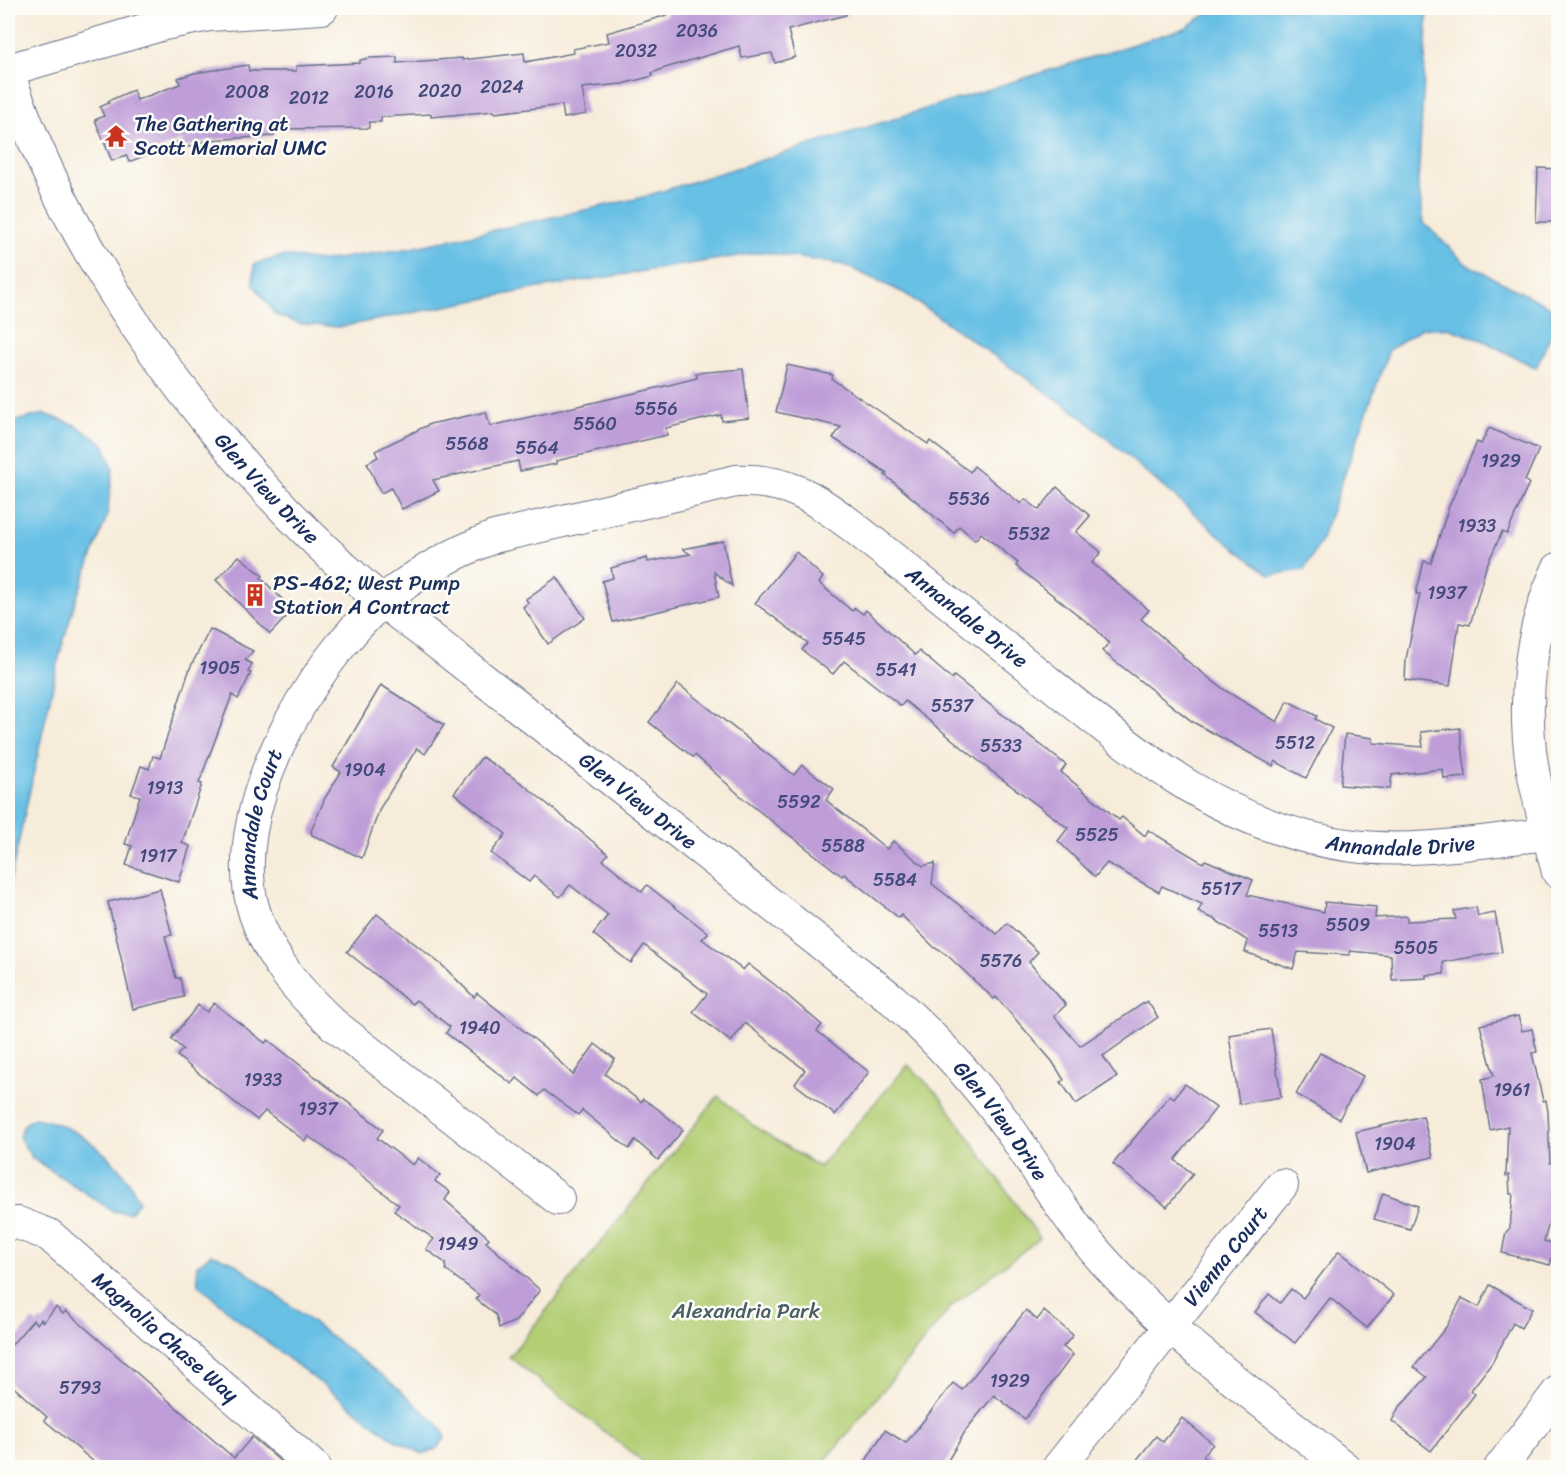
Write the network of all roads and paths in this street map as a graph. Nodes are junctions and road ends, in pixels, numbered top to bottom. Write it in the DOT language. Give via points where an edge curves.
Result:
graph roads {
  1 [pos="322,8"];
  2 [pos="8,71"];
  3 [pos="1558,569"];
  4 [pos="383,601"];
  5 [pos="1549,834"];
  6 [pos="1558,872"];
  7 [pos="1282,1185"];
  8 [pos="558,1199"];
  9 [pos="8,1224"];
  10 [pos="1170,1327"];
  11 [pos="1558,1392"];
  12 [pos="315,1467"];
  13 [pos="1058,1467"];
  14 [pos="1345,1467"];
  15 [pos="1500,1467"];
  1 -- 2 [label="street" via="209,15 164,24"];
  2 -- 4 [label="street, Glen View Drive" via="27,130 49,178 106,279 148,343 206,421 256,479"];
  3 -- 5 [label="street" via="1541,613 1531,661 1528,718 1532,766"];
  4 -- 5 [label="street, Annandale Drive" via="416,575 458,551 494,537 736,481 759,480 808,494 1160,770 1211,800 1264,824 1316,840 1403,849"];
  4 -- 8 [label="street, Annandale Court" via="321,671 279,746 255,806 249,834 248,870 254,912 277,962 333,1024"];
  4 -- 10 [label="street, Glen View Drive" via="929,1032 971,1078 1102,1259"];
  5 -- 6 [label="street"];
  7 -- 10 [label="street, Vienna Court"];
  9 -- 12 [label="street, Magnolia Chase Way" via="25,1224 49,1234"];
  10 -- 13 [label="street, Vienna Court"];
  10 -- 14 [label="street, Glen View Drive"];
  11 -- 15 [label="street"];
}
